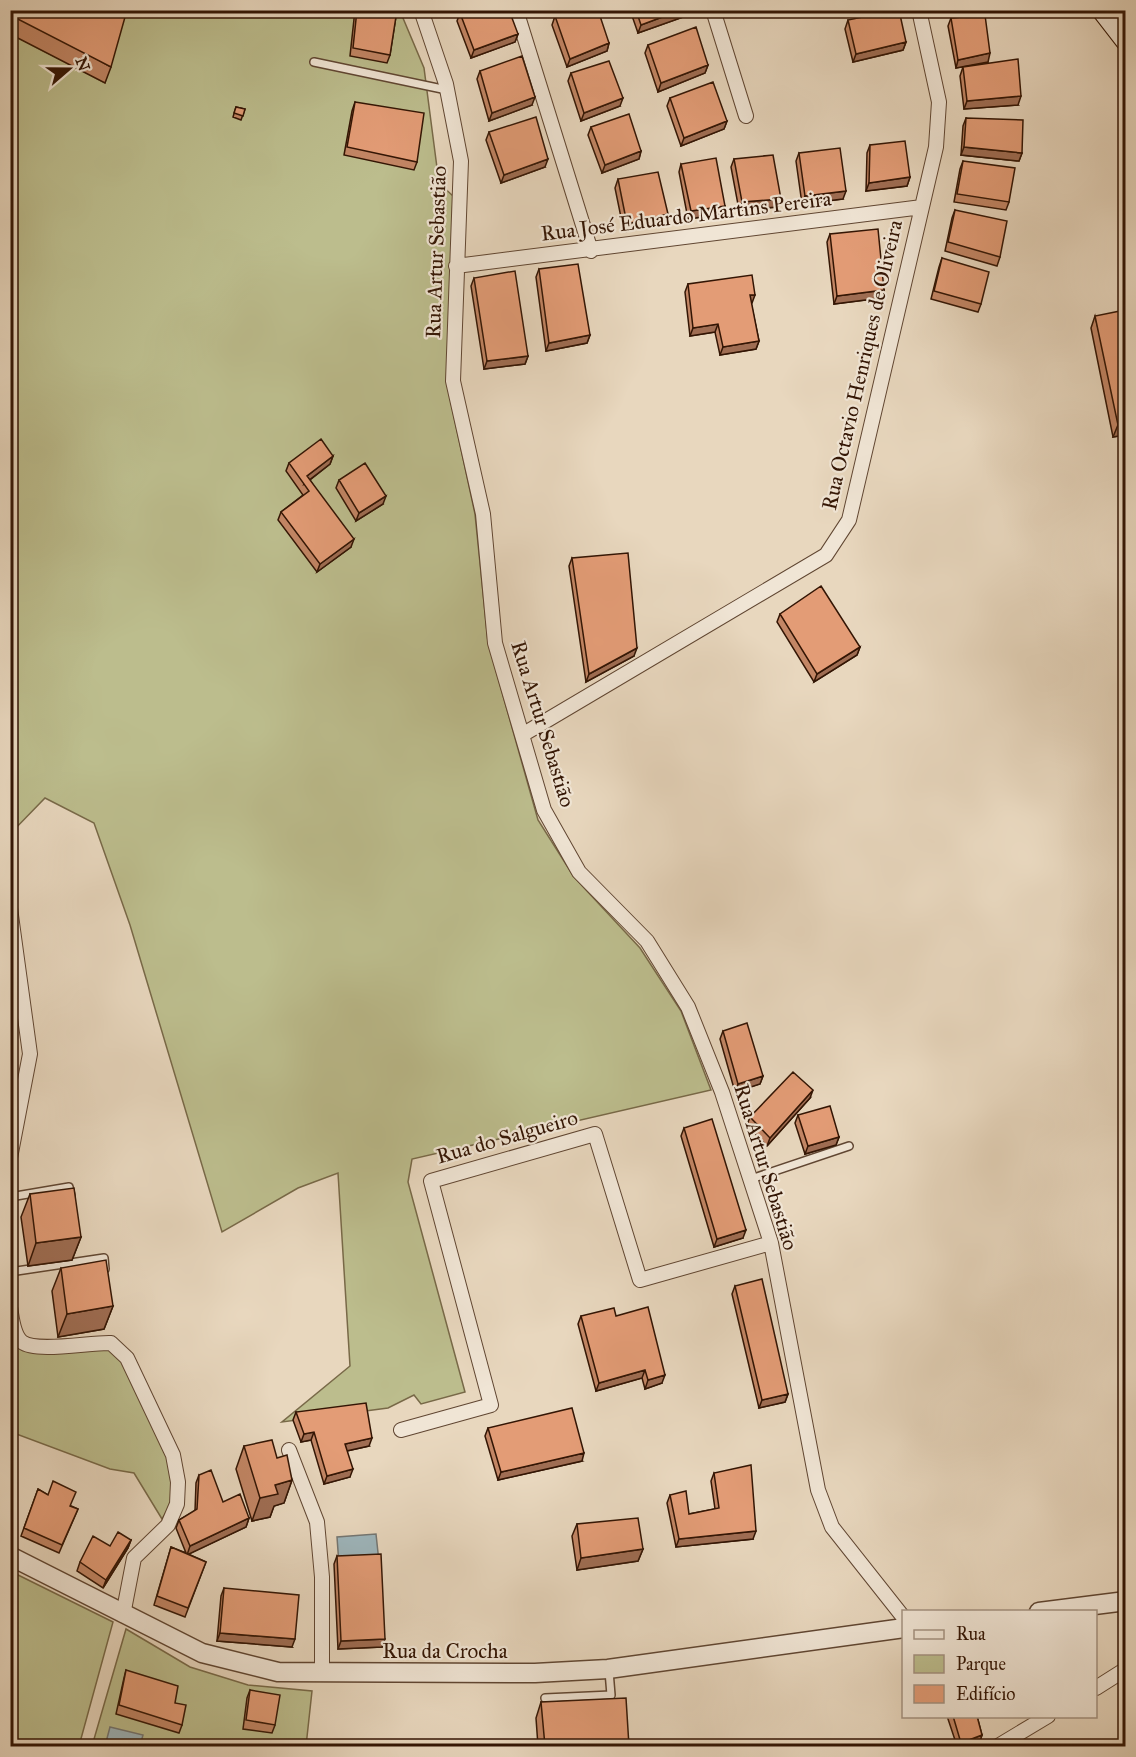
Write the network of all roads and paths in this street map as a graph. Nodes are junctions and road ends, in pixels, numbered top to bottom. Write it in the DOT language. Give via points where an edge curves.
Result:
graph roads {
  1 [pos="421,10"];
  2 [pos="516,10"];
  3 [pos="712,10"];
  4 [pos="919,10"];
  5 [pos="1102,10"];
  6 [pos="1125,41"];
  7 [pos="314,62"];
  8 [pos="447,90"];
  9 [pos="746,116"];
  10 [pos="922,207"];
  11 [pos="591,250"];
  12 [pos="456,266"];
  13 [pos="522,735"];
  14 [pos="10,908"];
  15 [pos="849,1146"];
  16 [pos="10,1158"];
  17 [pos="751,1179"];
  18 [pos="10,1197"];
  19 [pos="72,1207"];
  20 [pos="771,1243"];
  21 [pos="10,1272"];
  22 [pos="107,1279"];
  23 [pos="10,1307"];
  24 [pos="17,1343"];
  25 [pos="401,1430"];
  26 [pos="289,1450"];
  27 [pos="10,1556"];
  28 [pos="1125,1601"];
  29 [pos="1048,1610"];
  30 [pos="123,1615"];
  31 [pos="902,1617"];
  32 [pos="902,1628"];
  33 [pos="608,1669"];
  34 [pos="1125,1669"];
  35 [pos="322,1674"];
  36 [pos="1097,1687"];
  37 [pos="545,1698"];
  38 [pos="1045,1718"];
  39 [pos="998,1746"];
  1 -- 8 [label="street, Rua Artur Sebastião"];
  2 -- 11 [label="street"];
  3 -- 9 [label="street"];
  4 -- 10 [label="street, Rua Octavio Henriques de Oliveira" via="939,102 936,147"];
  5 -- 6 [label="main road"];
  7 -- 8 [label="lane"];
  8 -- 12 [label="street, Rua Artur Sebastião" via="461,161"];
  10 -- 11 [label="street, Rua José Eduardo Martins Pereira"];
  10 -- 13 [label="street, Rua Octavio Henriques de Oliveira" via="849,520 826,555"];
  11 -- 12 [label="street, Rua José Eduardo Martins Pereira"];
  12 -- 13 [label="street, Rua Artur Sebastião" via="453,381 483,514 495,643"];
  13 -- 17 [label="street, Rua Artur Sebastião" via="544,810 579,872 647,942 688,1007"];
  14 -- 16 [label="street" via="30,1054"];
  15 -- 17 [label="lane"];
  17 -- 20 [label="street, Rua Artur Sebastião"];
  18 -- 19 [label="lane" via="69,1187"];
  20 -- 25 [label="street, Rua do Salgueiro" via="640,1280 595,1134 431,1181 491,1405"];
  20 -- 31 [label="street, Rua Artur Sebastião" via="818,1490 832,1527"];
  21 -- 22 [label="lane" via="104,1258"];
  23 -- 24 [label="street"];
  24 -- 30 [label="street" via="35,1348 111,1343 127,1358 173,1455 177,1504 168,1525 134,1558"];
  26 -- 35 [label="street" via="317,1522 322,1577"];
  27 -- 30 [label="street, Rua da Crocha"];
  28 -- 29 [label="street"];
  30 -- 35 [label="street, Rua da Crocha" via="202,1653 238,1664 278,1672"];
  32 -- 33 [label="street, Rua da Crocha"];
  33 -- 35 [label="street, Rua da Crocha"];
  33 -- 37 [label="lane" via="610,1695"];
  34 -- 36 [label="street"];
  38 -- 39 [label="street"];
}
